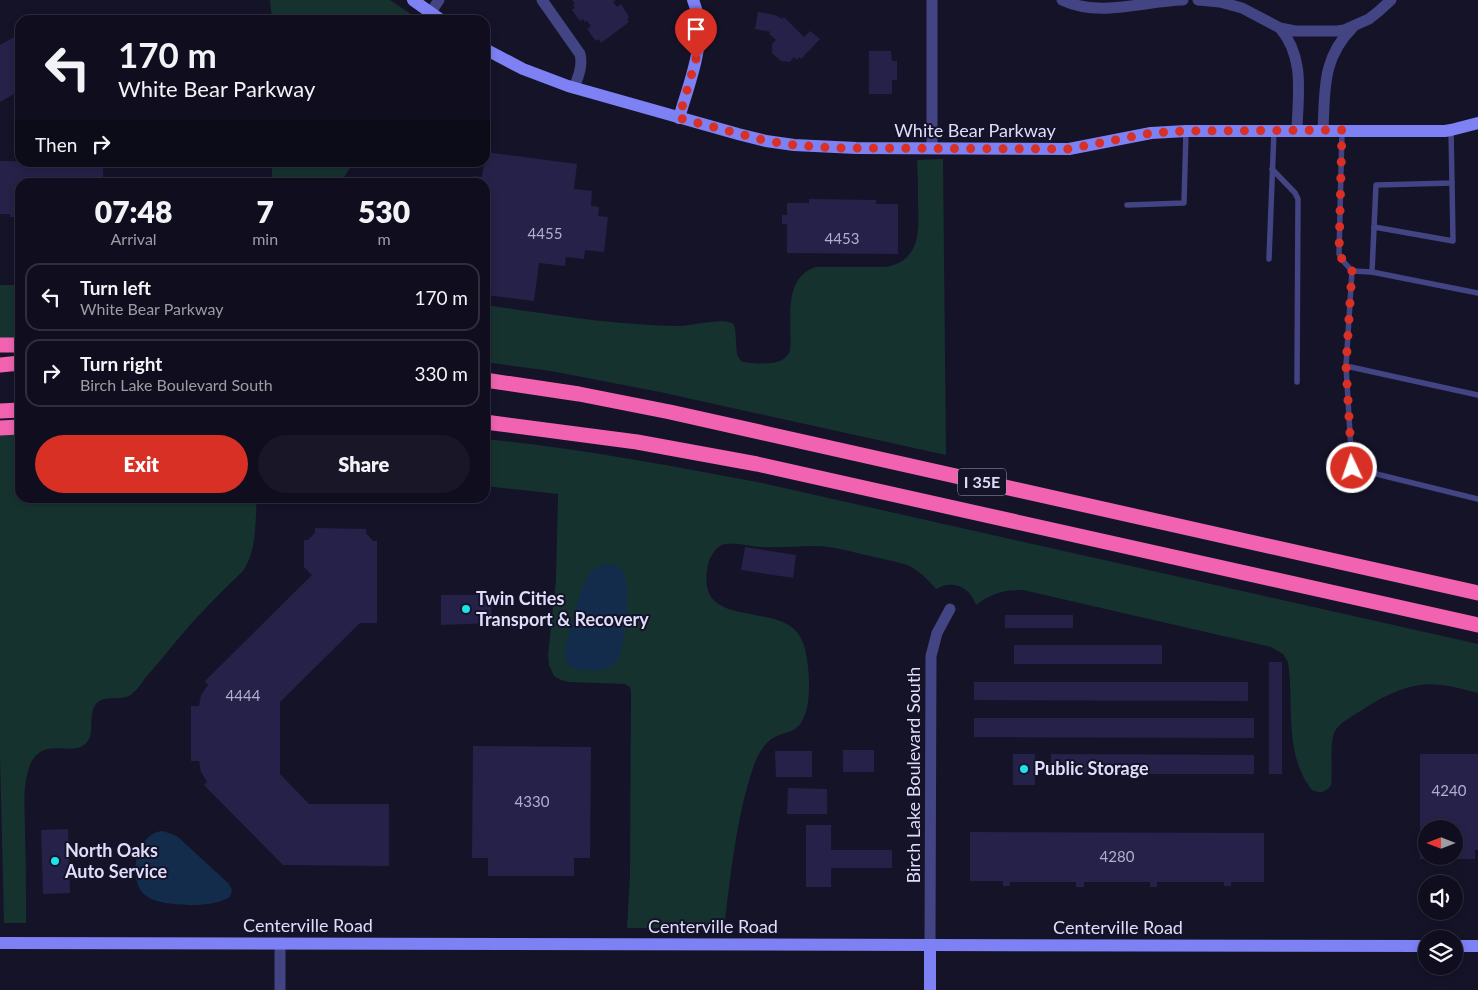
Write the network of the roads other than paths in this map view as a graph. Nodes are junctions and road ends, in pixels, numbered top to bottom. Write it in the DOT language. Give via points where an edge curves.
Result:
graph roads {
  1 [pos="414,0"];
  2 [pos="439,0"];
  3 [pos="542,0"];
  4 [pos="693,0"];
  5 [pos="932,0"];
  6 [pos="1062,0"];
  7 [pos="1183,0"];
  8 [pos="1198,0"];
  9 [pos="1391,0"];
  10 [pos="431,12"];
  11 [pos="435,15"];
  12 [pos="1355,26"];
  13 [pos="1280,28"];
  14 [pos="490,52"];
  15 [pos="574,88"];
  16 [pos="679,118"];
  17 [pos="1478,122"];
  18 [pos="1297,130"];
  19 [pos="1322,130"];
  20 [pos="1342,130"];
  21 [pos="1451,130"];
  22 [pos="1186,131"];
  23 [pos="1274,131"];
  24 [pos="932,148"];
  25 [pos="1272,169"];
  26 [pos="1452,183"];
  27 [pos="1127,205"];
  28 [pos="1374,227"];
  29 [pos="1269,259"];
  30 [pos="1352,271"];
  31 [pos="1372,272"];
  32 [pos="1478,293"];
  33 [pos="0,345"];
  34 [pos="15,345"];
  35 [pos="15,364"];
  36 [pos="0,365"];
  37 [pos="1346,366"];
  38 [pos="490,381"];
  39 [pos="1297,382"];
  40 [pos="1478,395"];
  41 [pos="15,410"];
  42 [pos="0,411"];
  43 [pos="490,423"];
  44 [pos="15,427"];
  45 [pos="0,428"];
  46 [pos="1478,499"];
  47 [pos="1478,593"];
  48 [pos="950,609"];
  49 [pos="1478,625"];
  50 [pos="0,943"];
  51 [pos="280,943"];
  52 [pos="930,945"];
  53 [pos="1418,946"];
  54 [pos="1463,946"];
  55 [pos="1478,946"];
  56 [pos="280,990"];
  57 [pos="930,990"];
  1 -- 10 [label="street"];
  2 -- 10 [label="street"];
  3 -- 15 [label="street" via="580,54 581,66"];
  4 -- 16 [label="street" via="699,44"];
  5 -- 24 [label="street"];
  6 -- 7 [label="street" via="1106,8"];
  8 -- 13 [label="street" via="1242,8"];
  9 -- 12 [label="street" via="1369,19"];
  10 -- 11 [label="street"];
  12 -- 13 [label="street" via="1337,31"];
  12 -- 19 [label="street" via="1344,37 1328,67"];
  13 -- 18 [label="street" via="1292,44 1296,58"];
  14 -- 15 [label="street, White Bear Parkway" via="523,69"];
  15 -- 16 [label="street, White Bear Parkway"];
  16 -- 24 [label="street, White Bear Parkway" via="794,145"];
  17 -- 21 [label="street, White Bear Parkway"];
  18 -- 19 [label="street, White Bear Parkway"];
  18 -- 23 [label="street, White Bear Parkway"];
  19 -- 20 [label="street, White Bear Parkway"];
  20 -- 21 [label="street, White Bear Parkway"];
  20 -- 30 [label="lane" via="1339,254"];
  21 -- 26 [label="lane"];
  22 -- 23 [label="street, White Bear Parkway"];
  22 -- 24 [label="street, White Bear Parkway" via="1151,133 1069,149"];
  22 -- 27 [label="lane" via="1184,203"];
  23 -- 25 [label="lane"];
  25 -- 29 [label="lane"];
  25 -- 39 [label="lane" via="1298,199"];
  26 -- 28 [label="lane" via="1376,185"];
  26 -- 28 [label="lane" via="1453,241"];
  28 -- 31 [label="lane"];
  30 -- 31 [label="lane"];
  30 -- 37 [label="lane"];
  31 -- 32 [label="lane"];
  33 -- 34 [label="highway"];
  35 -- 36 [label="highway"];
  37 -- 40 [label="lane"];
  37 -- 46 [label="lane" via="1352,468"];
  38 -- 47 [label="highway, I 35E" via="670,412"];
  41 -- 42 [label="highway"];
  43 -- 49 [label="highway, I 35E" via="627,441 757,464"];
  44 -- 45 [label="highway"];
  48 -- 52 [label="street, Birch Lake Boulevard South" via="937,633 932,656"];
  50 -- 51 [label="street, Centerville Road"];
  51 -- 52 [label="street, Centerville Road"];
  51 -- 56 [label="street"];
  52 -- 53 [label="street, Centerville Road"];
  52 -- 57 [label="street"];
  54 -- 55 [label="street"];
}
